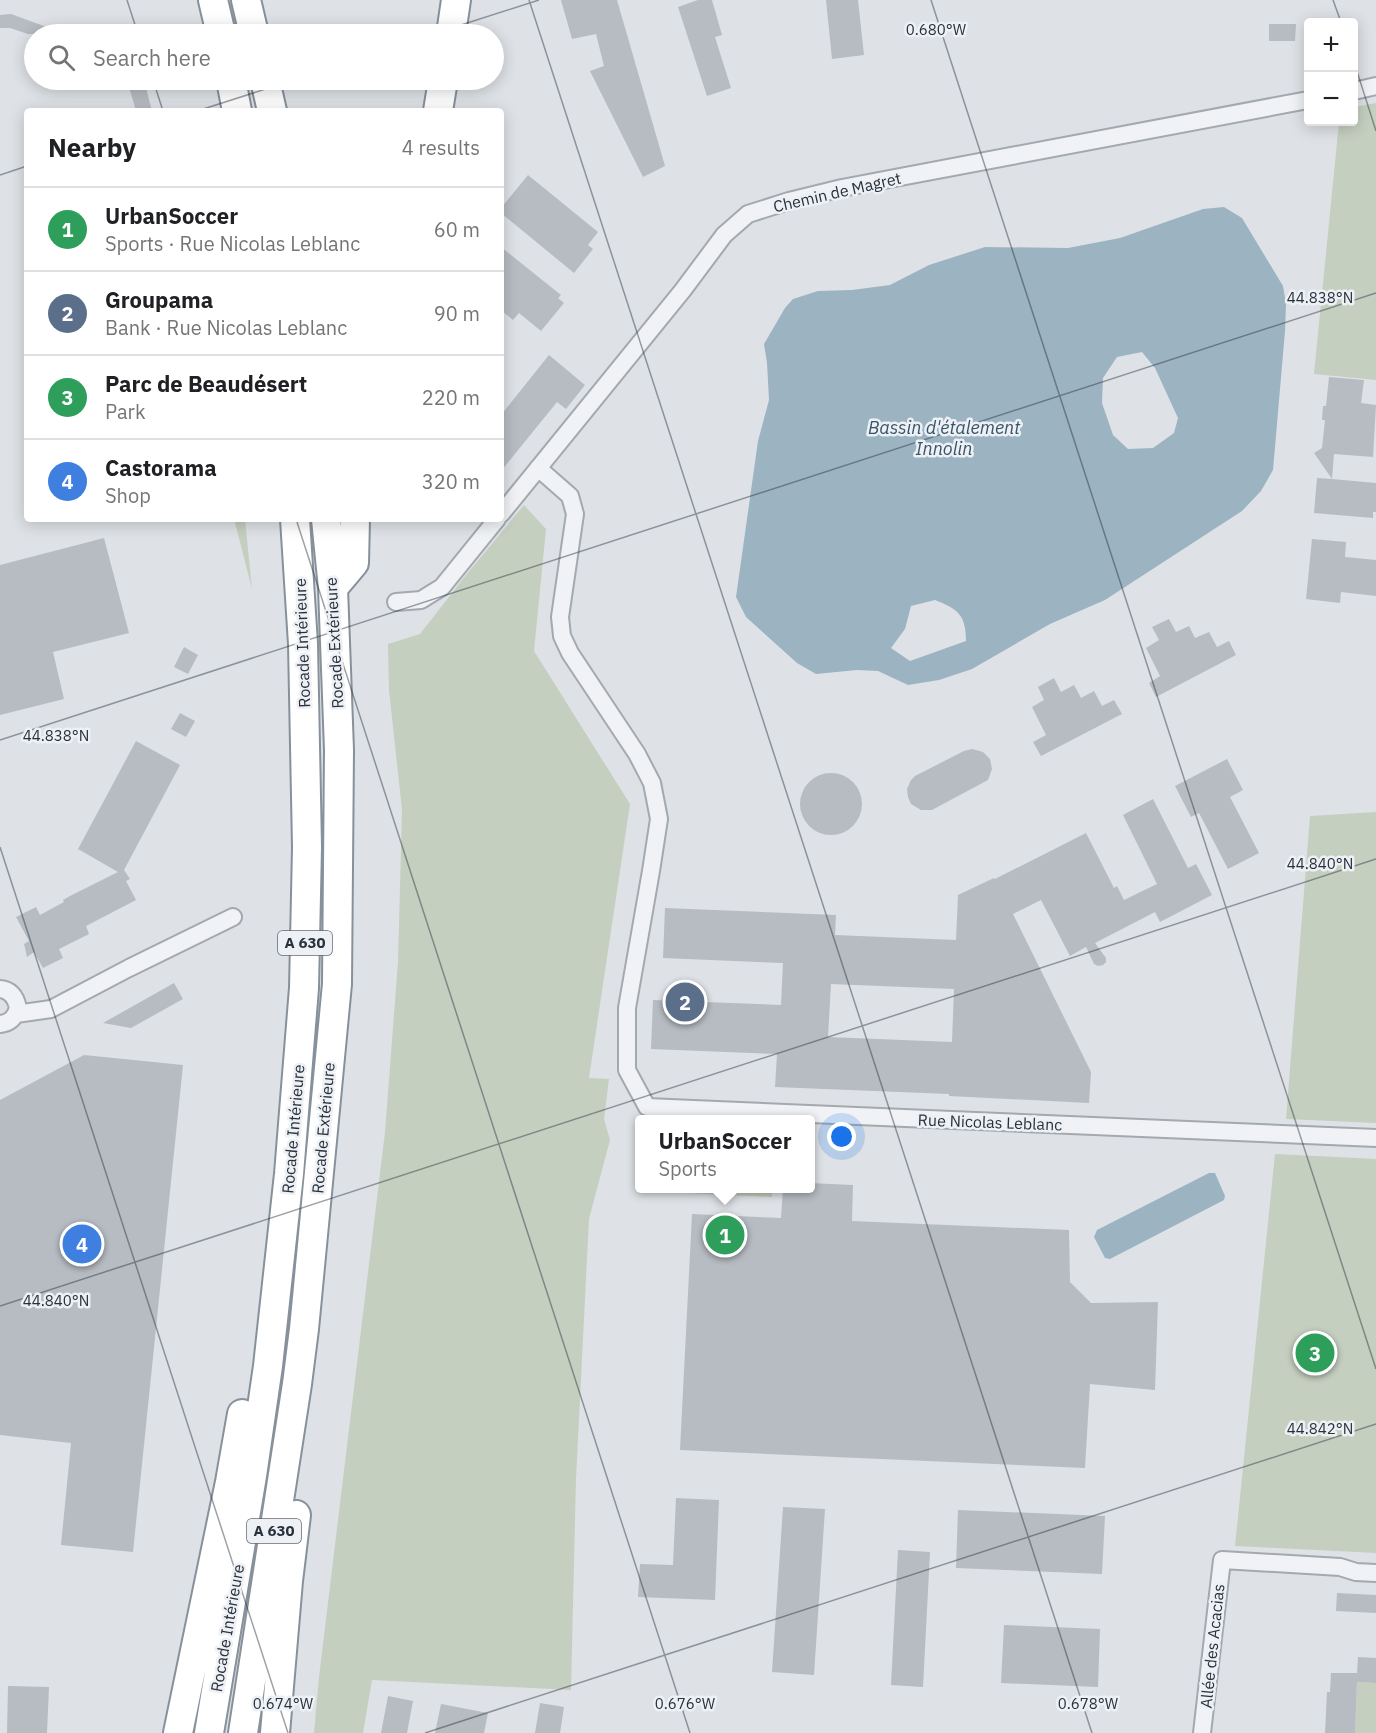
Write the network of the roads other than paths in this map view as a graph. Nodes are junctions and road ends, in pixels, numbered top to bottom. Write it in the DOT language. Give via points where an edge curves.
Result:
graph roads {
  1 [pos="213,0"];
  2 [pos="246,0"];
  3 [pos="255,0"];
  4 [pos="456,0"];
  5 [pos="219,24"];
  6 [pos="252,24"];
  7 [pos="259,24"];
  8 [pos="452,24"];
  9 [pos="1376,86"];
  10 [pos="233,90"];
  11 [pos="441,90"];
  12 [pos="1358,90"];
  13 [pos="1304,101"];
  14 [pos="236,108"];
  15 [pos="438,108"];
  16 [pos="538,468"];
  17 [pos="504,510"];
  18 [pos="294,522"];
  19 [pos="326,522"];
  20 [pos="355,522"];
  21 [pos="495,522"];
  22 [pos="333,588"];
  23 [pos="396,602"];
  24 [pos="233,917"];
  25 [pos="0,989"];
  26 [pos="16,1014"];
  27 [pos="0,1024"];
  28 [pos="1376,1138"];
  29 [pos="304,1329"];
  30 [pos="268,1366"];
  31 [pos="211,1571"];
  32 [pos="1376,1572"];
  33 [pos="165,1733"];
  34 [pos="178,1733"];
  35 [pos="209,1733"];
  36 [pos="243,1733"];
  37 [pos="275,1733"];
  38 [pos="1203,1733"];
  1 -- 5 [label="highway"];
  2 -- 6 [label="highway"];
  3 -- 7 [label="highway"];
  4 -- 8 [label="highway"];
  9 -- 12 [label="street"];
  10 -- 14 [label="highway"];
  11 -- 15 [label="highway"];
  13 -- 16 [label="street, Chemin de Magret" via="842,188 748,214 724,235"];
  16 -- 17 [label="street, Chemin de Magret"];
  16 -- 28 [label="street, Rue Nicolas Leblanc" via="570,496 576,514 560,617 562,636 637,754 651,783 659,819 627,1008 627,1070 647,1107"];
  18 -- 30 [label="highway, Rocade Intérieure / A 630" via="303,644 307,847 304,988"];
  19 -- 22 [label="highway, Rocade Extérieure / A 630"];
  20 -- 22 [label="highway" via="354,563"];
  21 -- 23 [label="street" via="442,587 422,600"];
  22 -- 29 [label="highway, Rocade Extérieure / A 630" via="339,750 337,984"];
  24 -- 26 [label="street" via="51,1010"];
  25 -- 26 [label="street" via="14,996"];
  26 -- 27 [label="street" via="8,1023"];
  29 -- 36 [label="highway, Rocade Extérieure / A 630"];
  29 -- 37 [label="highway" via="314,1380 288,1581"];
  30 -- 31 [label="highway" via="244,1399"];
  30 -- 35 [label="highway, Rocade Intérieure / A 630"];
  31 -- 33 [label="highway"];
  31 -- 34 [label="highway"];
  32 -- 38 [label="street, Allée des Acacias" via="1222,1560"];
}
